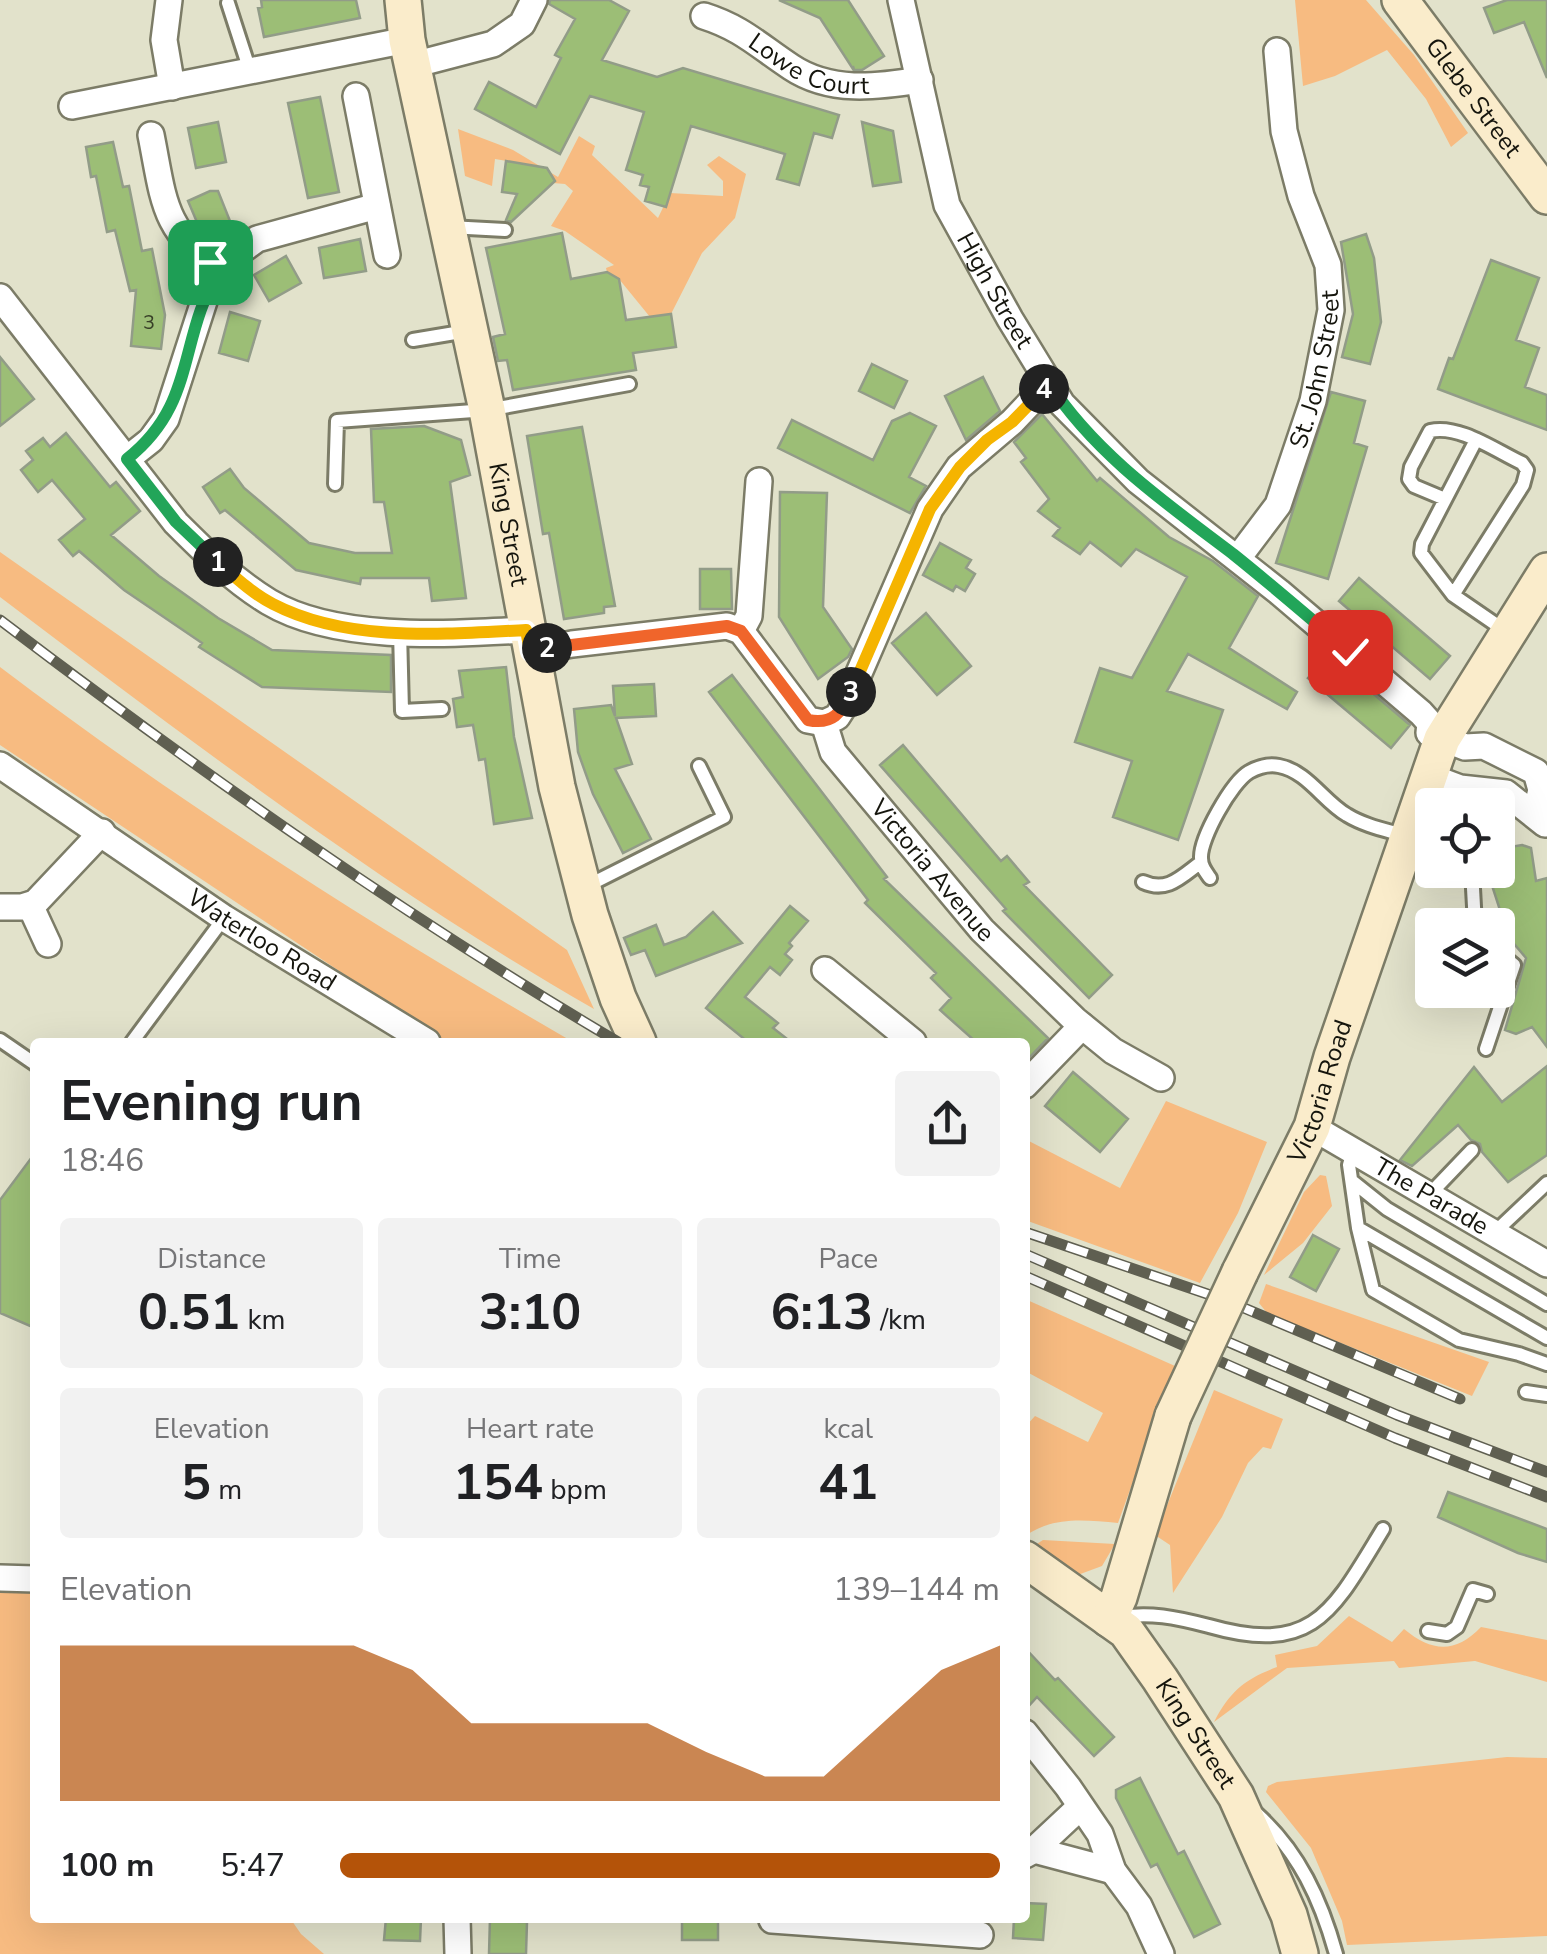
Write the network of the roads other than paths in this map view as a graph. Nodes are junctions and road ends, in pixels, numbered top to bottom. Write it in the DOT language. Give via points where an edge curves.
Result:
graph roads {
  1 [pos="170,0"];
  2 [pos="402,0"];
  3 [pos="534,0"];
  4 [pos="902,0"];
  5 [pos="1400,0"];
  6 [pos="228,3"];
  7 [pos="704,16"];
  8 [pos="1277,52"];
  9 [pos="410,53"];
  10 [pos="250,72"];
  11 [pos="920,80"];
  12 [pos="172,87"];
  13 [pos="356,96"];
  14 [pos="72,106"];
  15 [pos="151,135"];
  16 [pos="1546,191"];
  17 [pos="377,206"];
  18 [pos="447,227"];
  19 [pos="505,230"];
  20 [pos="387,256"];
  21 [pos="220,270"];
  22 [pos="0,297"];
  23 [pos="470,330"];
  24 [pos="414,340"];
  25 [pos="1049,383"];
  26 [pos="629,384"];
  27 [pos="487,410"];
  28 [pos="1476,440"];
  29 [pos="127,459"];
  30 [pos="759,481"];
  31 [pos="335,484"];
  32 [pos="1445,500"];
  33 [pos="1238,558"];
  34 [pos="1547,571"];
  35 [pos="1453,594"];
  36 [pos="400,631"];
  37 [pos="741,631"];
  38 [pos="1506,632"];
  39 [pos="528,642"];
  40 [pos="442,709"];
  41 [pos="824,723"];
  42 [pos="1431,726"];
  43 [pos="0,765"];
  44 [pos="699,766"];
  45 [pos="1450,788"];
  46 [pos="1515,800"];
  47 [pos="1541,820"];
  48 [pos="1415,829"];
  49 [pos="102,832"];
  50 [pos="1408,837"];
  51 [pos="1200,863"];
  52 [pos="1210,878"];
  53 [pos="1144,882"];
  54 [pos="583,888"];
  55 [pos="30,904"];
  56 [pos="0,907"];
  57 [pos="224,918"];
  58 [pos="48,944"];
  59 [pos="825,970"];
  60 [pos="1500,1008"];
  61 [pos="1082,1026"];
  62 [pos="135,1038"];
  63 [pos="420,1038"];
  64 [pos="636,1038"];
  65 [pos="908,1038"];
  66 [pos="0,1040"];
  67 [pos="1486,1049"];
  68 [pos="30,1061"];
  69 [pos="1161,1078"];
  70 [pos="1030,1080"];
  71 [pos="1312,1127"];
  72 [pos="1472,1150"];
  73 [pos="1353,1151"];
  74 [pos="1352,1180"];
  75 [pos="1547,1183"];
  76 [pos="1430,1195"];
  77 [pos="1358,1228"];
  78 [pos="1494,1233"];
  79 [pos="1547,1264"];
  80 [pos="1547,1304"];
  81 [pos="1547,1338"];
  82 [pos="1547,1364"];
  83 [pos="1526,1392"];
  84 [pos="1547,1394"];
  85 [pos="1383,1529"];
  86 [pos="1030,1563"];
  87 [pos="0,1578"];
  88 [pos="30,1579"];
  89 [pos="1487,1594"];
  90 [pos="1109,1619"];
  91 [pos="1428,1630"];
  92 [pos="1030,1740"];
  93 [pos="1236,1796"];
  94 [pos="1080,1807"];
  95 [pos="1030,1853"];
  96 [pos="1113,1871"];
  97 [pos="457,1923"];
  98 [pos="814,1923"];
  99 [pos="980,1935"];
  100 [pos="458,1954"];
  101 [pos="1162,1954"];
  102 [pos="1300,1954"];
  103 [pos="1336,1954"];
  1 -- 12 [label="street" via="164,40"];
  2 -- 9 [label="street, King Street"];
  3 -- 9 [label="street" via="522,24 493,44"];
  4 -- 11 [label="street, High Street"];
  5 -- 16 [label="street, Glebe Street"];
  6 -- 10 [label="lane"];
  7 -- 11 [label="street, Lowe Court" via="818,79 874,87"];
  8 -- 33 [label="street, St. John Street" via="1284,131 1328,265 1331,310 1312,401 1278,506"];
  9 -- 10 [label="street"];
  9 -- 18 [label="street, King Street"];
  10 -- 12 [label="street"];
  11 -- 25 [label="street, High Street" via="947,205"];
  12 -- 14 [label="street"];
  13 -- 17 [label="street"];
  15 -- 21 [label="street" via="170,220 191,249"];
  17 -- 20 [label="street"];
  17 -- 21 [label="street" via="258,239"];
  18 -- 19 [label="lane"];
  18 -- 23 [label="street, King Street"];
  21 -- 29 [label="street" via="166,419"];
  22 -- 29 [label="street"];
  23 -- 24 [label="lane"];
  23 -- 27 [label="street, King Street"];
  25 -- 33 [label="street, High Street" via="1138,481"];
  25 -- 41 [label="street" via="960,467 930,509 846,703"];
  26 -- 27 [label="lane"];
  27 -- 31 [label="lane" via="336,421"];
  27 -- 39 [label="street, King Street"];
  28 -- 32 [label="lane"];
  28 -- 32 [label="lane" via="1442,428 1430,431 1411,467 1414,486"];
  28 -- 35 [label="lane" via="1526,470"];
  29 -- 36 [label="street" via="202,550 270,603 325,623"];
  30 -- 37 [label="street" via="749,616"];
  32 -- 35 [label="lane" via="1422,553"];
  33 -- 42 [label="street, High Street"];
  34 -- 38 [label="street, Victoria Road"];
  35 -- 38 [label="lane"];
  36 -- 39 [label="street"];
  36 -- 40 [label="lane" via="402,710"];
  37 -- 39 [label="street" via="727,626"];
  37 -- 41 [label="street, Victoria Avenue" via="808,720"];
  38 -- 42 [label="street, Victoria Road"];
  39 -- 54 [label="street, King Street"];
  41 -- 61 [label="street, Victoria Avenue" via="833,752 938,882"];
  42 -- 45 [label="street, Victoria Road"];
  42 -- 47 [label="street" via="1464,747 1484,746 1536,772"];
  43 -- 49 [label="street, Waterloo Road"];
  44 -- 54 [label="lane" via="724,817"];
  46 -- 47 [label="street"];
  48 -- 50 [label="street, Victoria Road"];
  49 -- 55 [label="street"];
  49 -- 57 [label="street, Waterloo Road"];
  50 -- 51 [label="lane" via="1358,821 1304,778 1267,765 1236,784 1208,831"];
  50 -- 71 [label="street, Victoria Road"];
  51 -- 52 [label="lane"];
  51 -- 53 [label="lane" via="1168,886"];
  54 -- 64 [label="street, King Street"];
  55 -- 56 [label="street"];
  55 -- 58 [label="street"];
  57 -- 62 [label="lane"];
  57 -- 63 [label="street, Waterloo Road"];
  59 -- 65 [label="street"];
  60 -- 67 [label="lane"];
  61 -- 69 [label="street, Victoria Avenue"];
  61 -- 70 [label="street"];
  66 -- 68 [label="lane"];
  71 -- 73 [label="street, The Parade"];
  71 -- 90 [label="street, Victoria Road, bridge" via="1173,1416"];
  72 -- 76 [label="lane"];
  73 -- 74 [label="lane"];
  73 -- 76 [label="street, The Parade"];
  74 -- 77 [label="lane"];
  74 -- 80 [label="lane" via="1387,1209"];
  75 -- 78 [label="lane"];
  76 -- 78 [label="street, The Parade"];
  77 -- 81 [label="lane"];
  77 -- 82 [label="lane" via="1372,1290 1459,1340"];
  78 -- 79 [label="street, The Parade"];
  83 -- 84 [label="lane"];
  85 -- 90 [label="lane" via="1329,1611 1308,1628 1272,1637 1172,1616"];
  86 -- 90 [label="street, King Street"];
  87 -- 88 [label="street"];
  89 -- 91 [label="lane" via="1473,1590 1447,1634"];
  90 -- 93 [label="street, King Street" via="1126,1631"];
  92 -- 94 [label="street"];
  93 -- 102 [label="street, King Street"];
  93 -- 103 [label="lane" via="1276,1830 1293,1856 1322,1905"];
  94 -- 95 [label="street"];
  94 -- 96 [label="street" via="1100,1834"];
  95 -- 96 [label="street"];
  96 -- 101 [label="street"];
  97 -- 100 [label="street"];
  98 -- 99 [label="street"];
}
